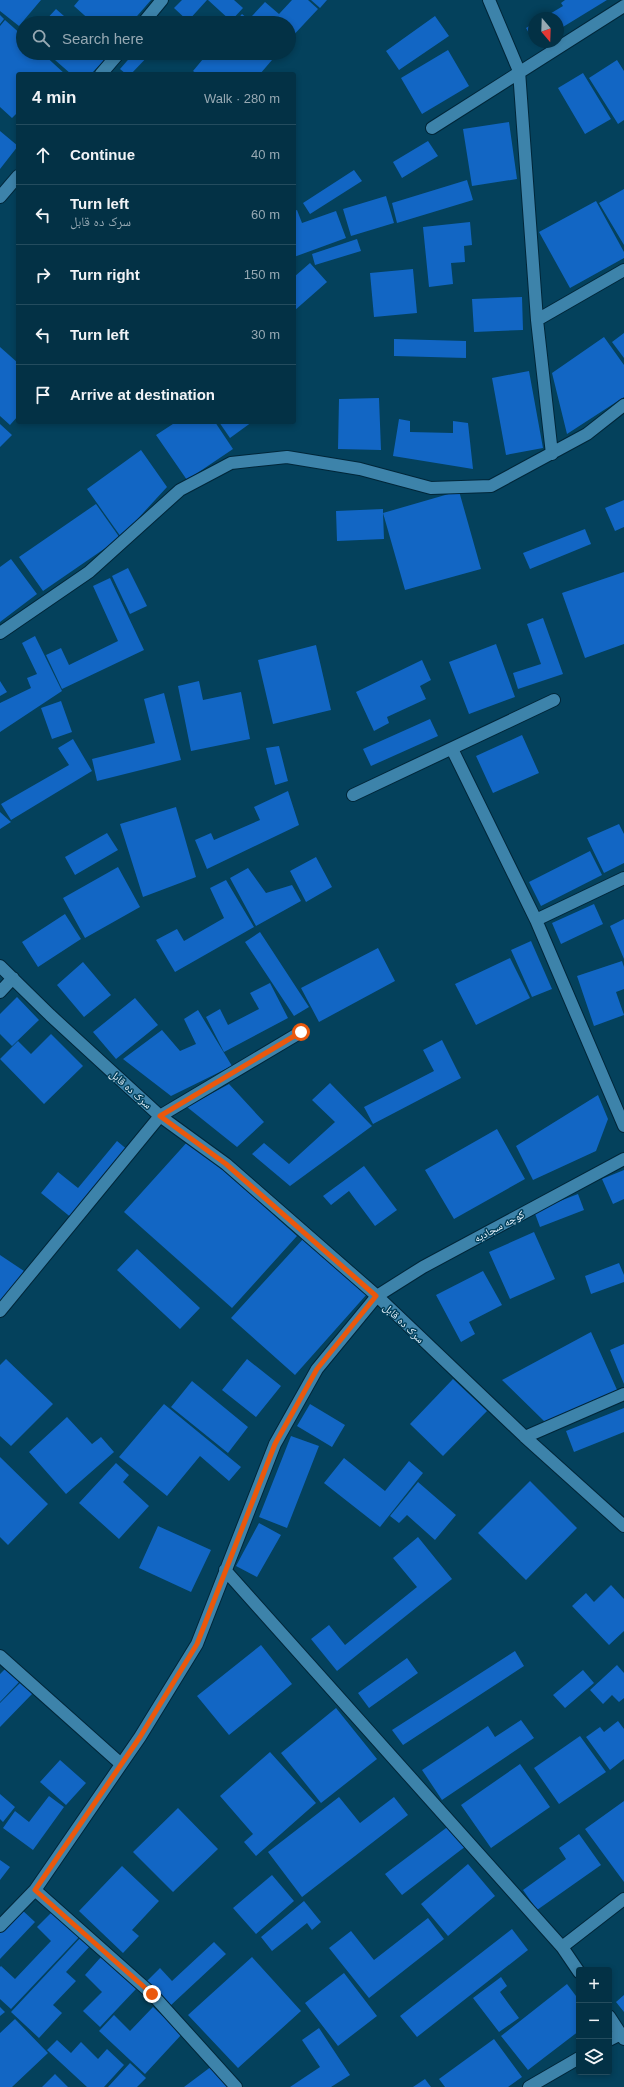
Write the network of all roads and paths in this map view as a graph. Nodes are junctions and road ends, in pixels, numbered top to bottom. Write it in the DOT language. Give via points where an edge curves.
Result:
graph roads {
  1 [pos="162,0"];
  2 [pos="489,0"];
  3 [pos="624,6"];
  4 [pos="149,16"];
  5 [pos="113,60"];
  6 [pos="104,72"];
  7 [pos="519,72"];
  8 [pos="432,128"];
  9 [pos="16,178"];
  10 [pos="0,198"];
  11 [pos="624,270"];
  12 [pos="536,320"];
  13 [pos="624,405"];
  14 [pos="552,454"];
  15 [pos="0,633"];
  16 [pos="554,700"];
  17 [pos="452,749"];
  18 [pos="353,795"];
  19 [pos="624,878"];
  20 [pos="536,920"];
  21 [pos="0,966"];
  22 [pos="13,978"];
  23 [pos="0,992"];
  24 [pos="301,1032"];
  25 [pos="160,1116"];
  26 [pos="624,1126"];
  27 [pos="624,1159"];
  28 [pos="376,1296"];
  29 [pos="0,1311"];
  30 [pos="624,1394"];
  31 [pos="525,1437"];
  32 [pos="624,1526"];
  33 [pos="225,1570"];
  34 [pos="0,1656"];
  35 [pos="122,1764"];
  36 [pos="35,1890"];
  37 [pos="624,1899"];
  38 [pos="0,1926"];
  39 [pos="562,1947"];
  40 [pos="576,1968"];
  41 [pos="612,2021"];
  42 [pos="622,2037"];
  43 [pos="612,2039"];
  44 [pos="576,2060"];
  45 [pos="236,2087"];
  46 [pos="529,2087"];
  1 -- 4 [label="street"];
  2 -- 7 [label="street"];
  3 -- 7 [label="street"];
  5 -- 6 [label="street"];
  7 -- 8 [label="street"];
  7 -- 12 [label="street"];
  9 -- 10 [label="street"];
  11 -- 12 [label="street"];
  12 -- 14 [label="street"];
  13 -- 14 [label="street" via="587,434"];
  14 -- 15 [label="street" via="491,486 431,488 360,469 287,457 232,463 180,490 89,572"];
  16 -- 17 [label="street"];
  17 -- 18 [label="street"];
  17 -- 20 [label="street"];
  19 -- 20 [label="street"];
  20 -- 26 [label="street"];
  21 -- 22 [label="street, سرک ده قابل"];
  22 -- 23 [label="street"];
  22 -- 25 [label="street, سرک ده قابل"];
  24 -- 25 [label="street"];
  25 -- 28 [label="street, سرک ده قابل" via="226,1164"];
  25 -- 29 [label="street"];
  27 -- 28 [label="street, کوچه سجادیه" via="423,1267"];
  28 -- 31 [label="street, سرک ده قابل"];
  28 -- 33 [label="street, کوچه سجادیه" via="317,1369 275,1444"];
  30 -- 31 [label="street"];
  31 -- 32 [label="street, سرک ده قابل"];
  33 -- 35 [label="street, کوچه سجادیه" via="197,1644"];
  33 -- 39 [label="street"];
  34 -- 35 [label="street"];
  35 -- 36 [label="street, کوچه سجادیه"];
  36 -- 38 [label="street, کوچه سجادیه"];
  36 -- 45 [label="street" via="152,1994"];
  37 -- 39 [label="street"];
  39 -- 40 [label="street"];
  41 -- 42 [label="street"];
  42 -- 43 [label="street"];
  44 -- 46 [label="street"];
}
